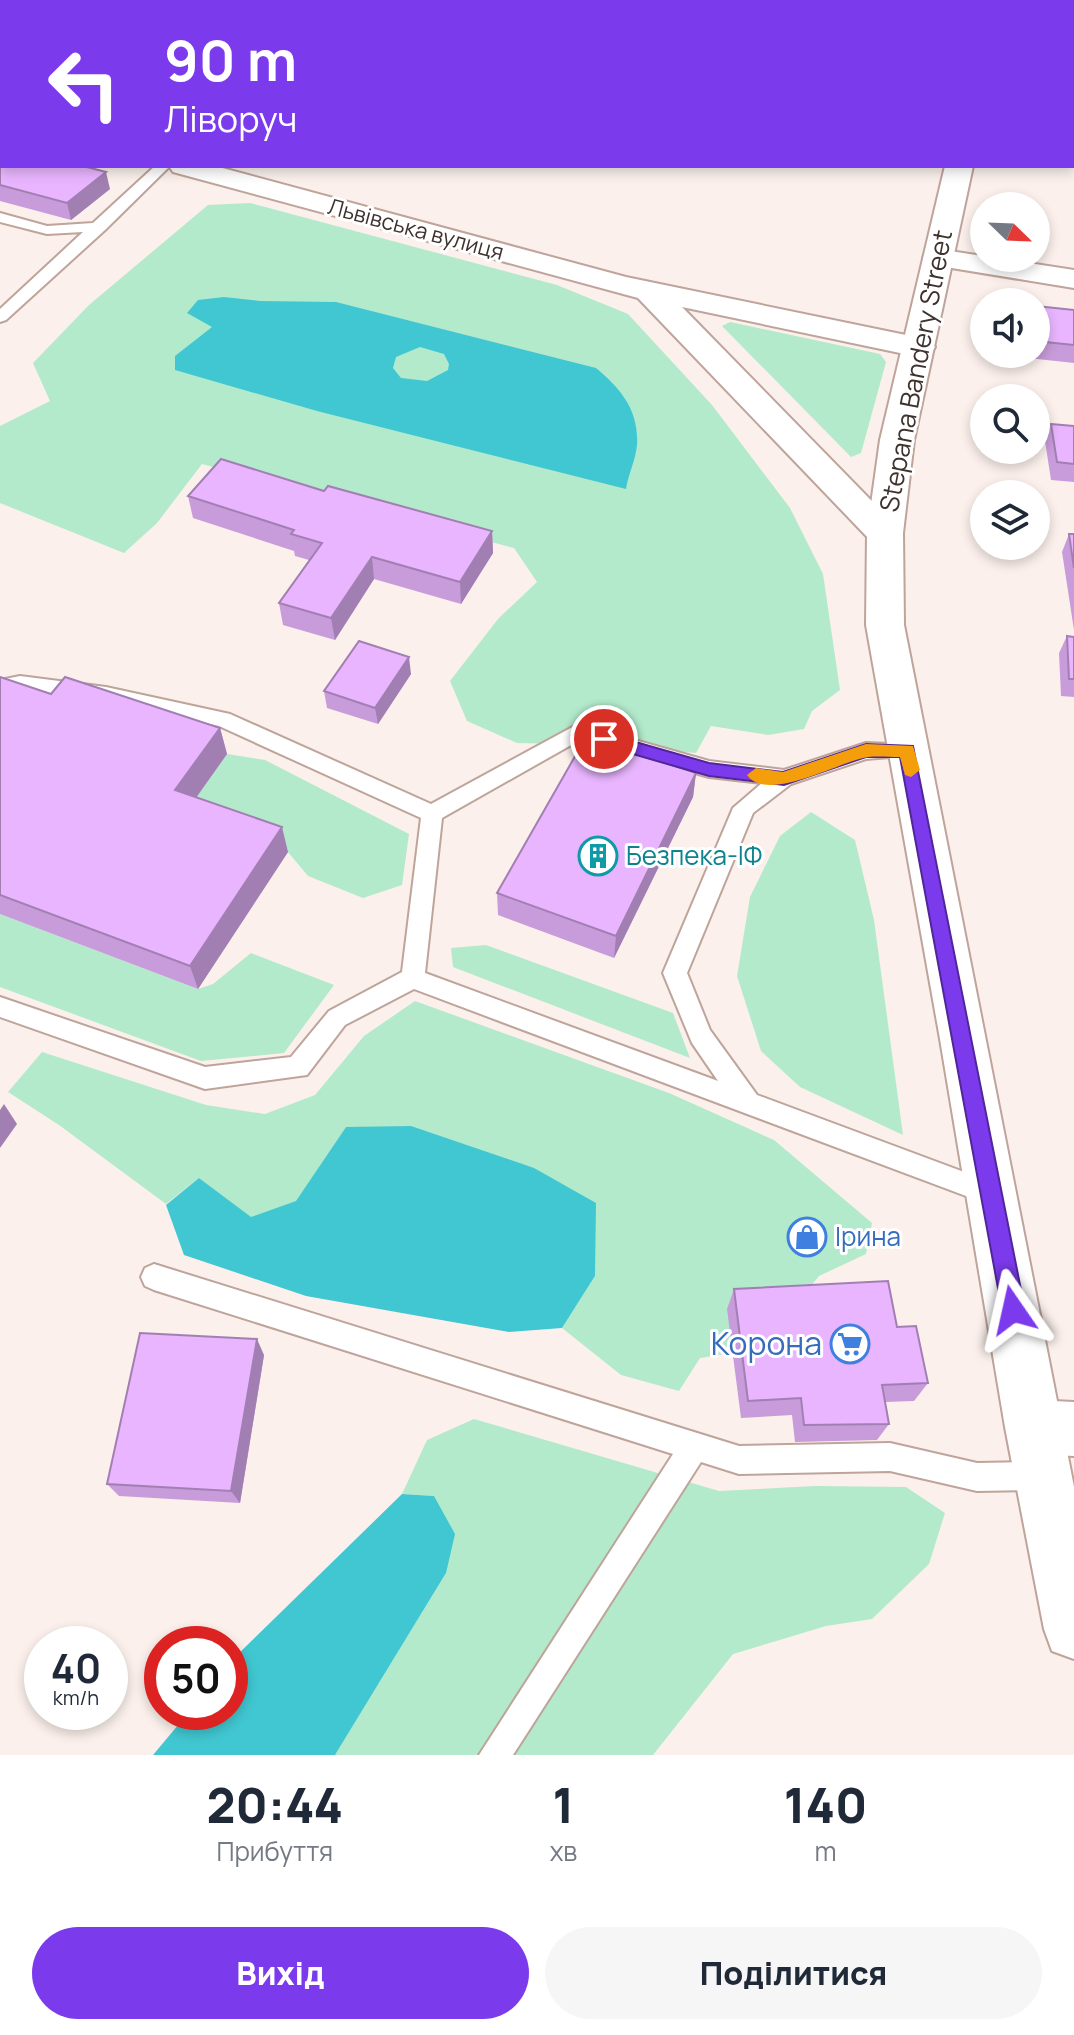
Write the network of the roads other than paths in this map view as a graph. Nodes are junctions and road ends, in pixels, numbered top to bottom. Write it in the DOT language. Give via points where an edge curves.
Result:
graph roads {
  1 [pos="161,168"];
  2 [pos="190,168"];
  3 [pos="959,168"];
  4 [pos="0,217"];
  5 [pos="100,227"];
  6 [pos="937,258"];
  7 [pos="1074,279"];
  8 [pos="650,292"];
  9 [pos="0,317"];
  10 [pos="919,347"];
  11 [pos="885,533"];
  12 [pos="0,687"];
  13 [pos="907,750"];
  14 [pos="784,778"];
  15 [pos="432,814"];
  16 [pos="413,978"];
  17 [pos="4,1010"];
  18 [pos="748,1102"];
  19 [pos="991,1193"];
  20 [pos="154,1277"];
  21 [pos="1050,1444"];
  22 [pos="695,1446"];
  23 [pos="1074,1629"];
  24 [pos="495,1755"];
  1 -- 5 [label="lane"];
  2 -- 8 [label="main road, Львівська вулиця"];
  3 -- 6 [label="main road, Stepana Bandery Street"];
  4 -- 5 [label="lane" via="47,230"];
  5 -- 9 [label="lane"];
  6 -- 7 [label="street"];
  6 -- 10 [label="main road, Stepana Bandery Street"];
  8 -- 10 [label="main road, Львівська вулиця"];
  8 -- 11 [label="main road"];
  10 -- 11 [label="main road, Stepana Bandery Street" via="897,440"];
  11 -- 13 [label="main road, Stepana Bandery Street" via="885,625"];
  12 -- 15 [label="lane" via="20,683 106,694 223,719"];
  13 -- 14 [label="lane" via="866,751"];
  13 -- 19 [label="main road, Stepana Bandery Street"];
  14 -- 15 [label="lane" via="709,769 578,732"];
  14 -- 18 [label="lane" via="744,808 675,973 700,1036"];
  15 -- 16 [label="lane"];
  16 -- 17 [label="lane" via="337,1018 298,1067 205,1078"];
  16 -- 18 [label="lane"];
  18 -- 19 [label="lane"];
  19 -- 21 [label="main road, Stepana Bandery Street"];
  20 -- 22 [label="lane"];
  21 -- 22 [label="lane" via="977,1477 890,1457 739,1460"];
  21 -- 23 [label="main road, Stepana Bandery Street"];
  22 -- 24 [label="lane"];
}
